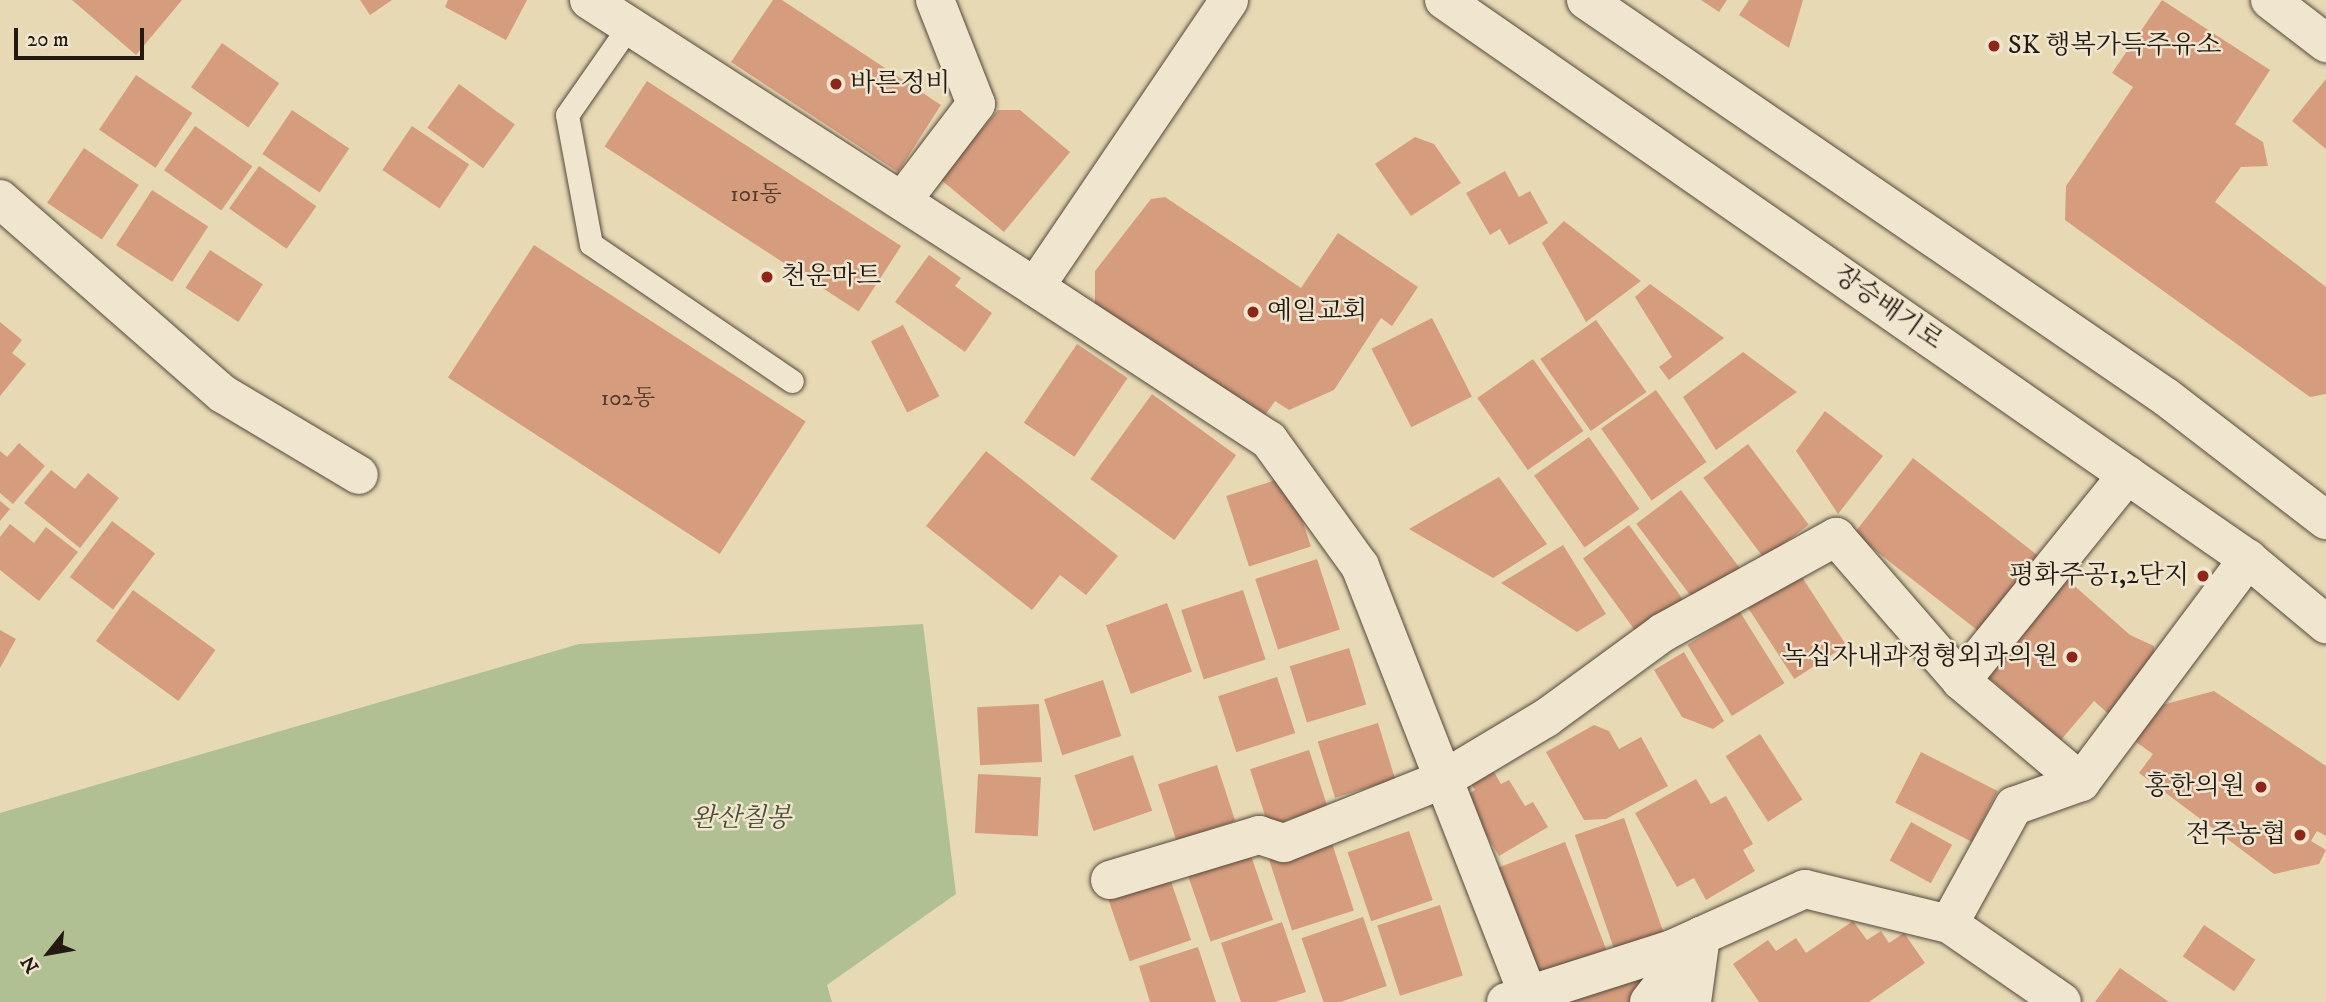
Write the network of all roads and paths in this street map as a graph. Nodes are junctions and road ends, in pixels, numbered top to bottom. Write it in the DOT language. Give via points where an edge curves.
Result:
graph roads {
  1 [pos="589,0"];
  2 [pos="935,0"];
  3 [pos="1230,0"];
  4 [pos="1444,0"];
  5 [pos="1587,0"];
  6 [pos="2270,0"];
  7 [pos="629,26"];
  8 [pos="2326,43"];
  9 [pos="0,199"];
  10 [pos="901,201"];
  11 [pos="1035,287"];
  12 [pos="792,381"];
  13 [pos="359,475"];
  14 [pos="2127,475"];
  15 [pos="2326,520"];
  16 [pos="2248,559"];
  17 [pos="2326,624"];
  18 [pos="1961,681"];
  19 [pos="1444,779"];
  20 [pos="2081,782"];
  21 [pos="1110,880"];
  22 [pos="1950,924"];
  23 [pos="1701,936"];
  24 [pos="1517,997"];
  25 [pos="1649,1002"];
  26 [pos="1692,1002"];
  27 [pos="2062,1002"];
  1 -- 7 [label="street"];
  2 -- 10 [label="street" via="976,104"];
  3 -- 11 [label="street"];
  4 -- 14 [label="street, 장승배기로"];
  5 -- 15 [label="street" via="2166,397"];
  6 -- 8 [label="street"];
  7 -- 10 [label="street"];
  7 -- 12 [label="lane" via="567,115 591,244"];
  9 -- 13 [label="street" via="223,394"];
  10 -- 11 [label="street"];
  11 -- 19 [label="street" via="1269,440 1360,566"];
  14 -- 16 [label="street, 장승배기로"];
  14 -- 18 [label="street"];
  16 -- 17 [label="street, 장승배기로"];
  16 -- 20 [label="street"];
  18 -- 19 [label="street" via="1836,537 1662,633 1546,718"];
  18 -- 20 [label="street"];
  19 -- 21 [label="street" via="1284,843 1259,835"];
  19 -- 24 [label="street"];
  20 -- 22 [label="street" via="2014,806"];
  22 -- 23 [label="street" via="1805,889"];
  22 -- 27 [label="street"];
  23 -- 24 [label="street"];
  23 -- 25 [label="street"];
  23 -- 26 [label="street"];
}
